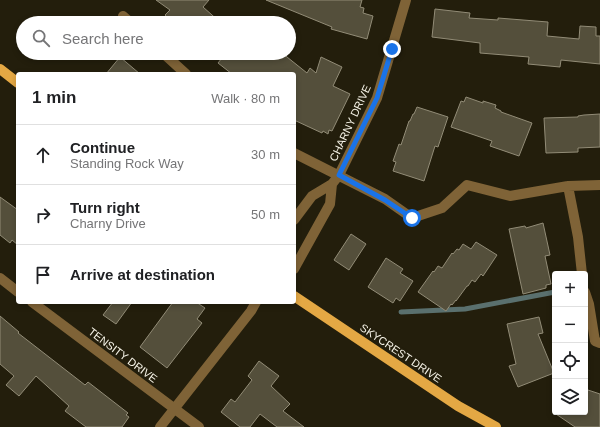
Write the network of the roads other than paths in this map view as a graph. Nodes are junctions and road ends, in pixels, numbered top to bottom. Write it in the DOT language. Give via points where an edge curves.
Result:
graph roads {
  1 [pos="406,0"];
  2 [pos="171,60"];
  3 [pos="0,69"];
  4 [pos="184,72"];
  5 [pos="16,81"];
  6 [pos="296,154"];
  7 [pos="339,175"];
  8 [pos="332,184"];
  9 [pos="600,185"];
  10 [pos="568,186"];
  11 [pos="296,217"];
  12 [pos="296,265"];
  13 [pos="582,271"];
  14 [pos="0,278"];
  15 [pos="16,290"];
  16 [pos="296,297"];
  17 [pos="35,304"];
  18 [pos="255,304"];
  19 [pos="588,304"];
  20 [pos="600,343"];
  21 [pos="174,408"];
  22 [pos="160,427"];
  23 [pos="199,427"];
  24 [pos="496,427"];
  1 -- 7 [label="street, CHARNY DRIVE" via="377,98"];
  2 -- 4 [label="street"];
  3 -- 5 [label="main road"];
  6 -- 7 [label="street"];
  7 -- 8 [label="street, CHARNY DRIVE"];
  7 -- 10 [label="street" via="412,218 442,208 467,185 510,196"];
  8 -- 11 [label="street, CHARNY DRIVE" via="312,196"];
  8 -- 12 [label="street" via="330,204"];
  9 -- 10 [label="street"];
  10 -- 13 [label="street"];
  14 -- 15 [label="street"];
  16 -- 24 [label="main road, SKYCREST DRIVE" via="458,406"];
  17 -- 21 [label="street, TENSITY DRIVE"];
  18 -- 21 [label="street"];
  19 -- 20 [label="street" via="595,341"];
  21 -- 22 [label="street"];
  21 -- 23 [label="street, TENSITY DRIVE"];
}
